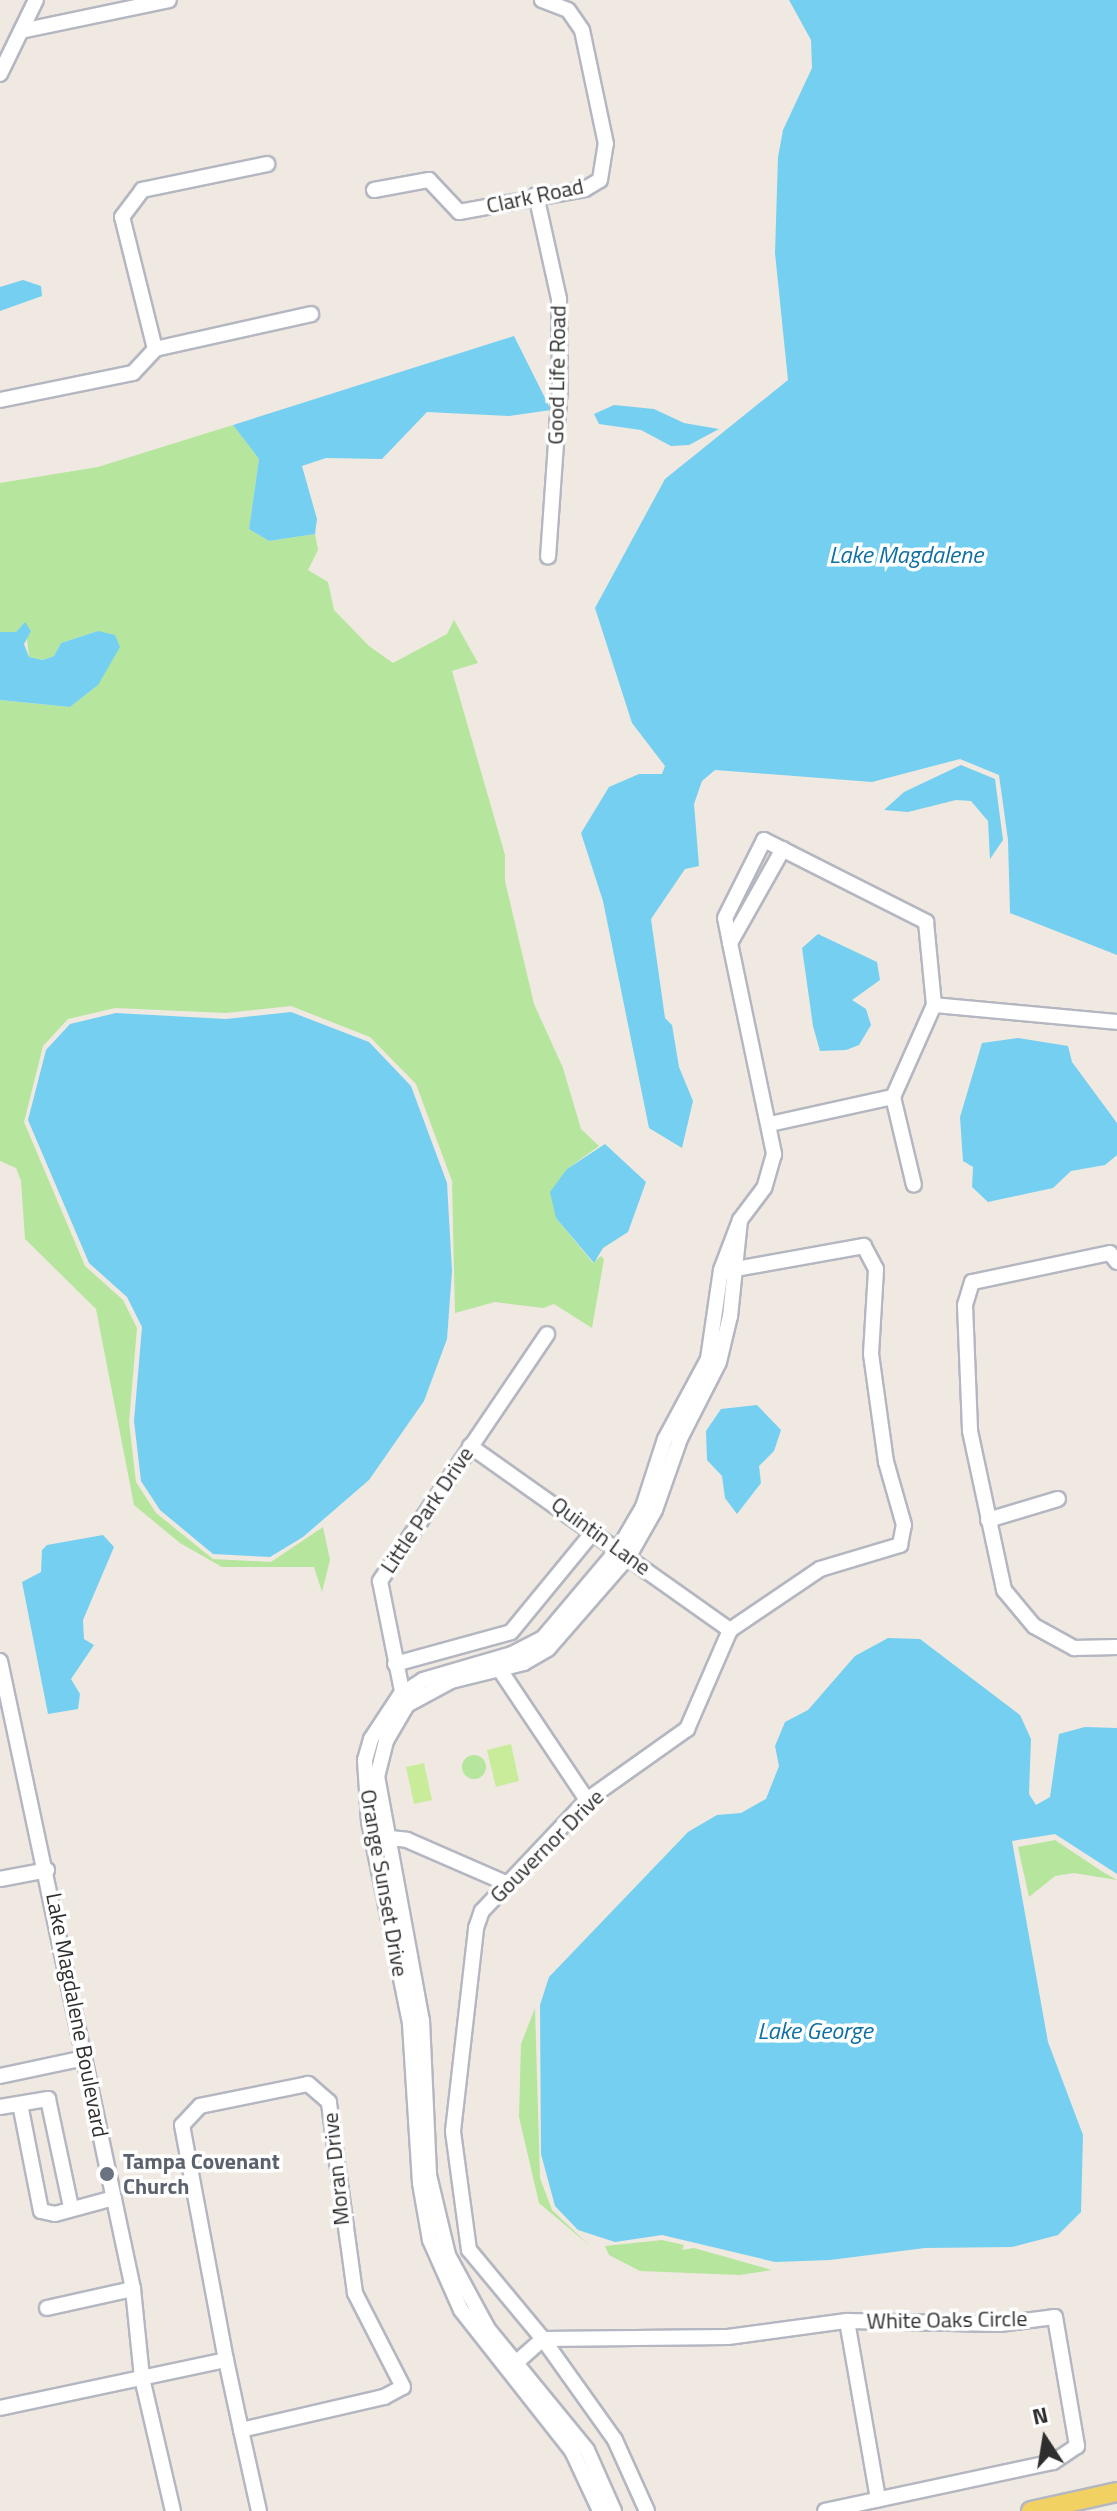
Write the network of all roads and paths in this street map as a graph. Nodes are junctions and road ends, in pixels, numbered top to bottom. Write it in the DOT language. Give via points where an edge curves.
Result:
graph roads {
  1 [pos="36,0"];
  2 [pos="169,0"];
  3 [pos="542,0"];
  4 [pos="21,31"];
  5 [pos="0,74"];
  6 [pos="267,164"];
  7 [pos="374,190"];
  8 [pos="536,195"];
  9 [pos="311,314"];
  10 [pos="155,349"];
  11 [pos="0,400"];
  12 [pos="548,557"];
  13 [pos="783,849"];
  14 [pos="730,943"];
  15 [pos="934,1005"];
  16 [pos="1117,1022"];
  17 [pos="893,1097"];
  18 [pos="770,1124"];
  19 [pos="914,1185"];
  20 [pos="1117,1262"];
  21 [pos="726,1272"];
  22 [pos="547,1334"];
  23 [pos="470,1446"];
  24 [pos="1058,1499"];
  25 [pos="988,1520"];
  26 [pos="594,1531"];
  27 [pos="624,1552"];
  28 [pos="730,1630"];
  29 [pos="1117,1647"];
  30 [pos="0,1661"];
  31 [pos="395,1664"];
  32 [pos="497,1665"];
  33 [pos="403,1700"];
  34 [pos="587,1800"];
  35 [pos="379,1837"];
  36 [pos="47,1870"];
  37 [pos="0,1879"];
  38 [pos="506,1883"];
  39 [pos="85,2058"];
  40 [pos="0,2076"];
  41 [pos="20,2104"];
  42 [pos="0,2107"];
  43 [pos="453,2131"];
  44 [pos="421,2132"];
  45 [pos="114,2198"];
  46 [pos="71,2207"];
  47 [pos="133,2289"];
  48 [pos="47,2308"];
  49 [pos="847,2321"];
  50 [pos="543,2339"];
  51 [pos="226,2360"];
  52 [pos="511,2367"];
  53 [pos="142,2378"];
  54 [pos="0,2408"];
  55 [pos="241,2430"];
  56 [pos="1117,2492"];
  57 [pos="878,2499"];
  58 [pos="173,2511"];
  59 [pos="259,2511"];
  60 [pos="600,2511"];
  61 [pos="614,2511"];
  62 [pos="647,2511"];
  63 [pos="825,2511"];
  64 [pos="1031,2511"];
  1 -- 4 [label="street"];
  2 -- 4 [label="street"];
  3 -- 8 [label="street, Clark Road" via="568,10 582,30 605,162 600,180 585,189"];
  4 -- 5 [label="street"];
  6 -- 10 [label="street" via="142,190 122,217"];
  7 -- 8 [label="street, Clark Road" via="429,180 459,212"];
  8 -- 12 [label="street, Good Life Road" via="559,299 560,386"];
  9 -- 10 [label="street"];
  10 -- 11 [label="street" via="133,373"];
  13 -- 14 [label="street"];
  13 -- 14 [label="street, Orange Sunset Drive" via="764,840 725,918"];
  13 -- 15 [label="street" via="926,922"];
  14 -- 18 [label="street, Orange Sunset Drive"];
  15 -- 16 [label="street"];
  15 -- 17 [label="street"];
  17 -- 18 [label="street"];
  17 -- 19 [label="street"];
  18 -- 21 [label="street, Orange Sunset Drive" via="774,1154 767,1177 740,1220"];
  20 -- 25 [label="street" via="1110,1253 972,1282 965,1305 970,1431"];
  21 -- 27 [label="street, Orange Sunset Drive" via="730,1316 719,1362"];
  21 -- 28 [label="street" via="864,1246 876,1269 871,1354 886,1462 904,1525 900,1545 820,1569"];
  22 -- 23 [label="street, Little Park Drive"];
  23 -- 26 [label="street, Quintin Lane"];
  23 -- 31 [label="street, Little Park Drive" via="380,1581"];
  24 -- 25 [label="street"];
  25 -- 29 [label="street" via="1004,1590 1034,1626 1074,1648"];
  26 -- 27 [label="street, Quintin Lane"];
  26 -- 31 [label="street" via="511,1632"];
  27 -- 28 [label="street, Quintin Lane"];
  27 -- 32 [label="street, Orange Sunset Drive" via="548,1649"];
  28 -- 34 [label="street, Gouvernor Drive" via="687,1729"];
  30 -- 36 [label="street, Lake Magdalene Boulevard"];
  31 -- 33 [label="street, Little Park Drive"];
  32 -- 33 [label="street, Orange Sunset Drive"];
  32 -- 34 [label="street"];
  33 -- 35 [label="street, Orange Sunset Drive" via="371,1739 365,1760"];
  34 -- 38 [label="street, Gouvernor Drive"];
  35 -- 38 [label="street" via="407,1840"];
  35 -- 44 [label="street, Orange Sunset Drive" via="410,2023"];
  36 -- 37 [label="street"];
  36 -- 39 [label="street, Lake Magdalene Boulevard"];
  38 -- 43 [label="street, Gouvernor Drive" via="482,1911 476,1928"];
  39 -- 40 [label="street"];
  39 -- 45 [label="street, Lake Magdalene Boulevard"];
  41 -- 42 [label="street"];
  41 -- 46 [label="street" via="48,2099"];
  41 -- 46 [label="street" via="41,2211 55,2214"];
  43 -- 44 [label="street"];
  43 -- 50 [label="street, Gouvernor Drive" via="469,2250"];
  44 -- 52 [label="street, Orange Sunset Drive" via="425,2224 439,2267 461,2310"];
  45 -- 46 [label="street"];
  45 -- 47 [label="street, Lake Magdalene Boulevard"];
  47 -- 48 [label="street"];
  47 -- 53 [label="street, Lake Magdalene Boulevard"];
  49 -- 50 [label="street, White Oaks Circle" via="728,2337"];
  49 -- 57 [label="street"];
  49 -- 57 [label="street, White Oaks Circle" via="1000,2324 1055,2317 1077,2446 1053,2462"];
  50 -- 52 [label="street"];
  50 -- 62 [label="street, Gouvernor Drive" via="615,2440"];
  51 -- 53 [label="street"];
  51 -- 55 [label="street, Moran Drive"];
  51 -- 55 [label="street, Moran Drive" via="182,2125 200,2106 308,2084 329,2102 343,2235 355,2293 403,2387 384,2397"];
  52 -- 60 [label="street, Orange Sunset Drive" via="572,2451"];
  52 -- 61 [label="street, Orange Sunset Drive" via="587,2450"];
  53 -- 54 [label="street"];
  53 -- 58 [label="street, Lake Magdalene Boulevard"];
  55 -- 59 [label="street, Moran Drive"];
  56 -- 64 [label="main road"];
  57 -- 63 [label="street, White Oaks Circle"];
}
